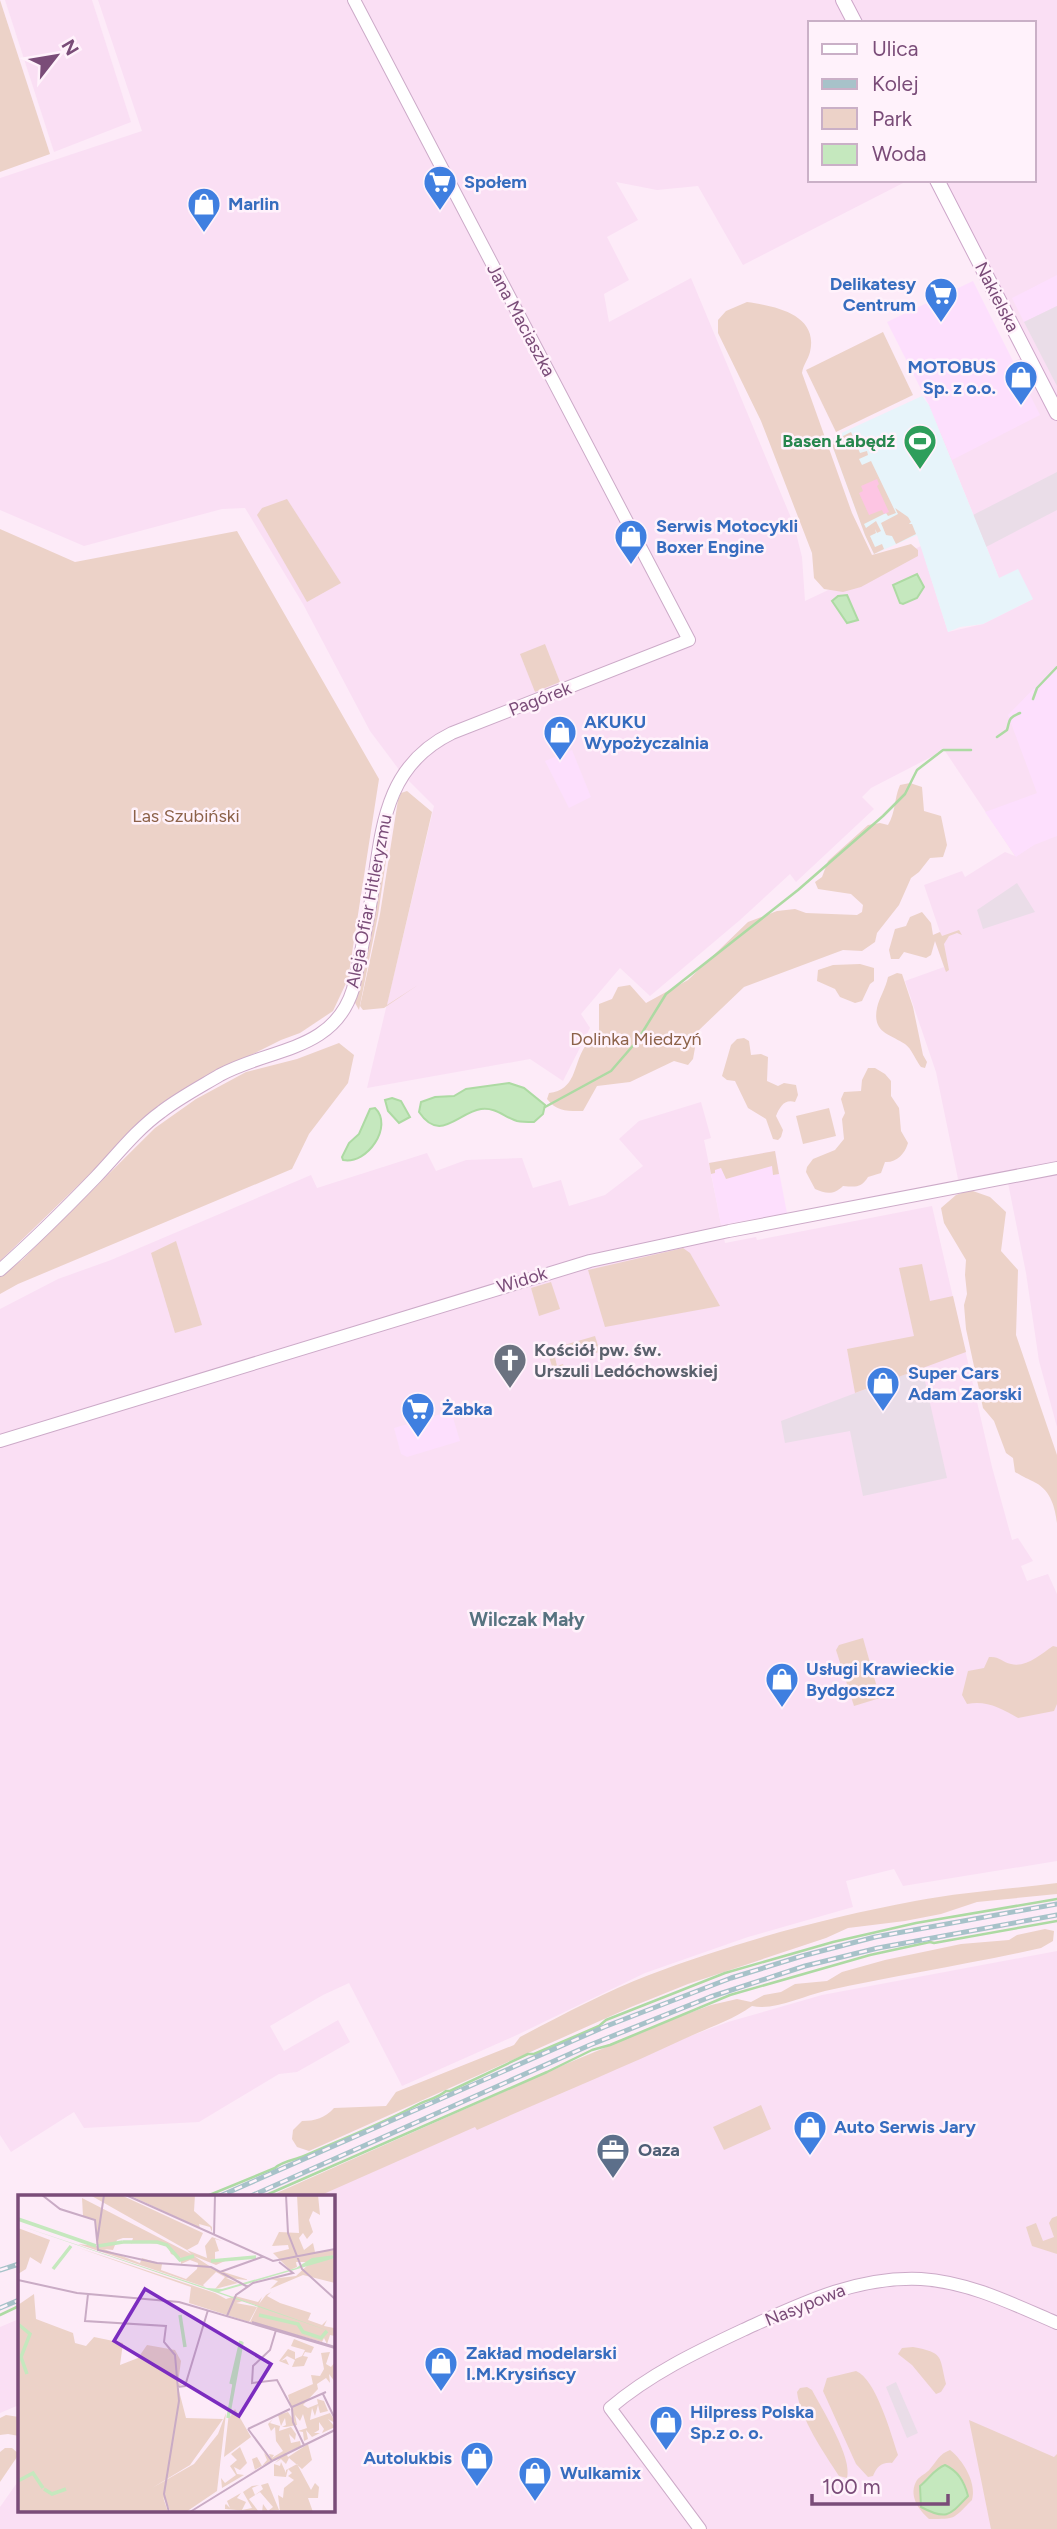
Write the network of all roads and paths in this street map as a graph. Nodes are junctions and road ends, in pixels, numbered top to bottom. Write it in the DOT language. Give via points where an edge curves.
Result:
graph roads {
  1 [pos="354,0"];
  2 [pos="843,0"];
  3 [pos="854,21"];
  4 [pos="938,182"];
  5 [pos="1057,413"];
  6 [pos="689,640"];
  7 [pos="402,775"];
  8 [pos="1057,1168"];
  9 [pos="0,1270"];
  10 [pos="0,1441"];
  11 [pos="1057,2323"];
  12 [pos="700,2529"];
  1 -- 6 [label="street, Jana Maciaszka"];
  2 -- 3 [label="main road"];
  4 -- 5 [label="main road, Nakielska"];
  6 -- 7 [label="street, Pagórek" via="448,735"];
  7 -- 9 [label="street, Aleja Ofiar Hitleryzmu" via="383,821 353,989 336,1022 308,1041 228,1071 160,1113"];
  8 -- 10 [label="street, Widok" via="590,1261"];
  11 -- 12 [label="street, Nasypowa" via="995,2295 944,2282 901,2279 832,2291 656,2374 610,2408"];
}
